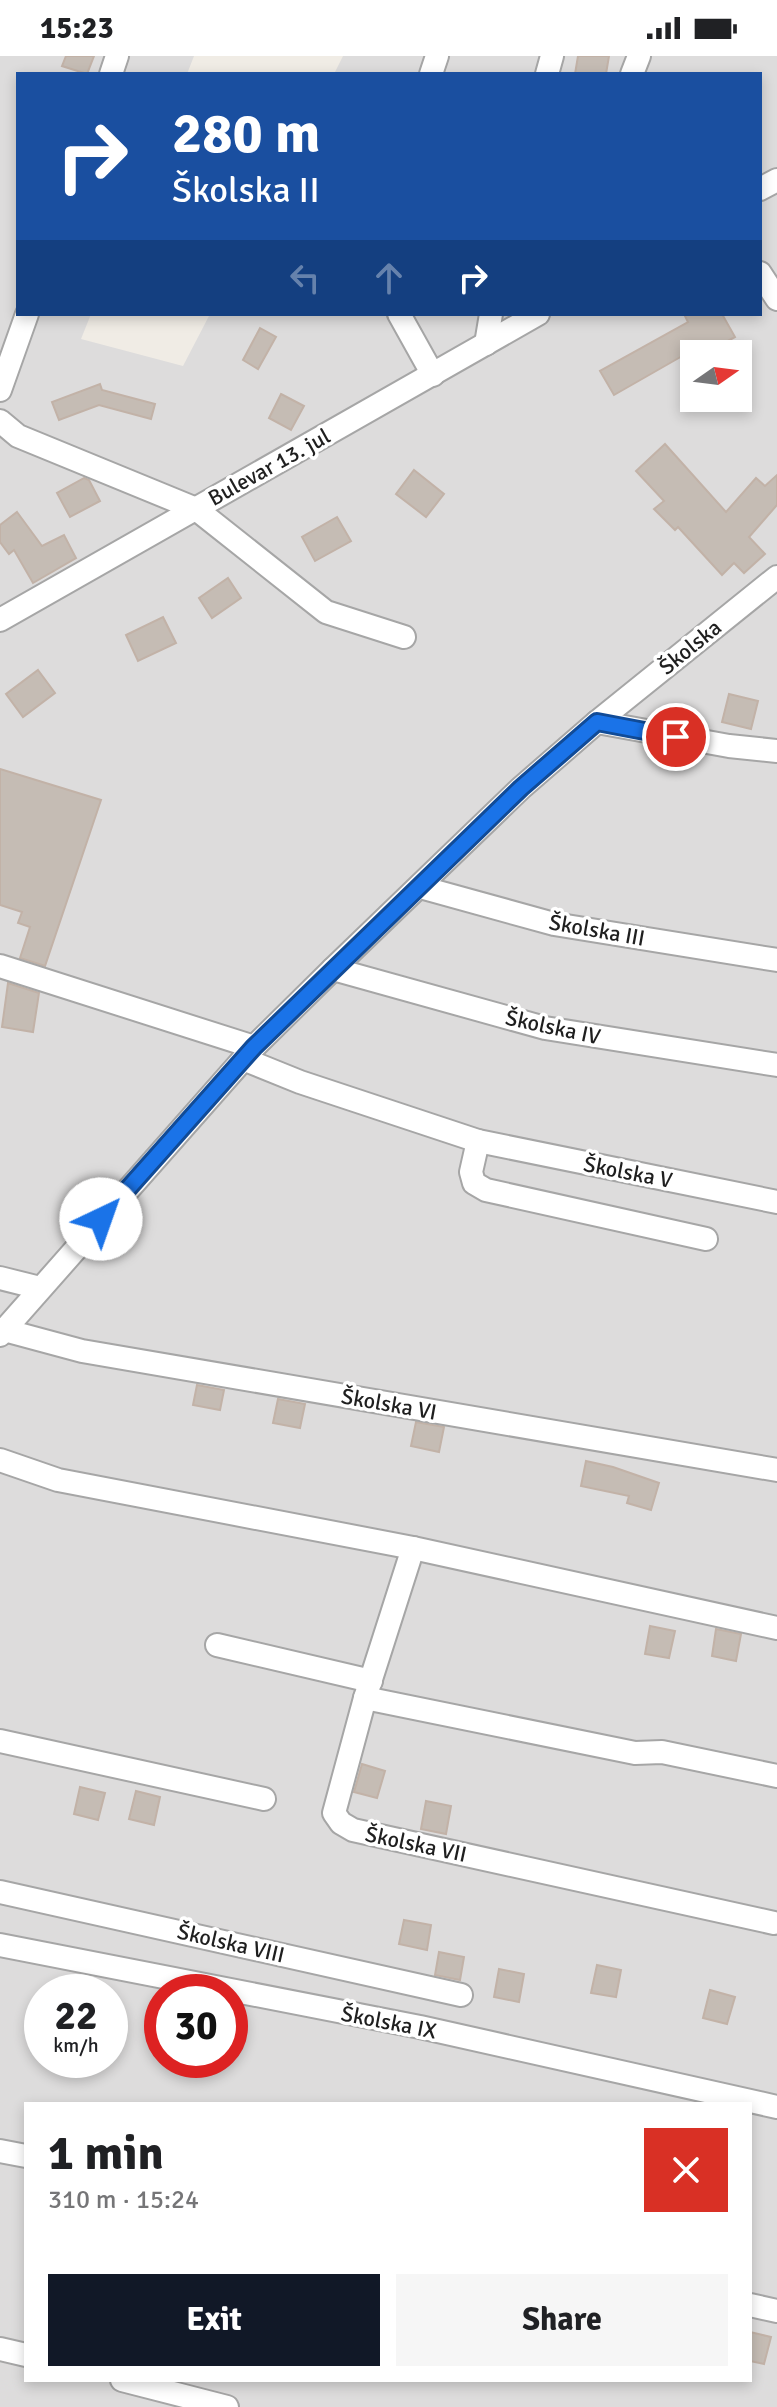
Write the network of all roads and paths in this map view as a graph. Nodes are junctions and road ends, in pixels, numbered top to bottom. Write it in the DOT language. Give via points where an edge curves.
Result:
graph roads {
  1 [pos="762,276"];
  2 [pos="777,299"];
  3 [pos="26,316"];
  4 [pos="400,316"];
  5 [pos="491,316"];
  6 [pos="535,316"];
  7 [pos="486,344"];
  8 [pos="433,375"];
  9 [pos="0,390"];
  10 [pos="0,421"];
  11 [pos="196,509"];
  12 [pos="777,577"];
  13 [pos="0,620"];
  14 [pos="404,637"];
  15 [pos="597,722"];
  16 [pos="777,751"];
  17 [pos="420,887"];
  18 [pos="777,960"];
  19 [pos="0,966"];
  20 [pos="333,969"];
  21 [pos="249,1053"];
  22 [pos="777,1065"];
  23 [pos="478,1141"];
  24 [pos="777,1202"];
  25 [pos="706,1239"];
  26 [pos="0,1278"];
  27 [pos="40,1288"];
  28 [pos="2,1332"];
  29 [pos="0,1460"];
  30 [pos="777,1470"];
  31 [pos="413,1548"];
  32 [pos="777,1628"];
  33 [pos="217,1645"];
  34 [pos="368,1689"];
  35 [pos="0,1741"];
  36 [pos="777,1776"];
  37 [pos="264,1799"];
  38 [pos="0,1892"];
  39 [pos="774,1923"];
  40 [pos="0,1945"];
  41 [pos="461,1995"];
  42 [pos="777,2107"];
  43 [pos="0,2151"];
  44 [pos="24,2156"];
  45 [pos="752,2305"];
  46 [pos="777,2311"];
  47 [pos="0,2349"];
  48 [pos="24,2355"];
  49 [pos="130,2382"];
  50 [pos="227,2407"];
  1 -- 2 [label="street"];
  3 -- 9 [label="street"];
  4 -- 8 [label="street"];
  5 -- 7 [label="street"];
  6 -- 7 [label="street, Bulevar 13. jul"];
  7 -- 8 [label="street, Bulevar 13. jul"];
  8 -- 11 [label="street, Bulevar 13. jul"];
  10 -- 11 [label="street" via="18,436"];
  11 -- 13 [label="street, Bulevar 13. jul"];
  11 -- 14 [label="street" via="326,612"];
  12 -- 15 [label="street, Školska"];
  15 -- 16 [label="street"];
  15 -- 17 [label="street, Školska"];
  17 -- 18 [label="street, Školska III" via="554,924"];
  17 -- 20 [label="street, Školska"];
  19 -- 21 [label="street, Školska V"];
  20 -- 21 [label="street, Školska"];
  20 -- 22 [label="street, Školska IV" via="545,1028"];
  21 -- 23 [label="street, Školska V" via="300,1082"];
  21 -- 27 [label="street, Školska"];
  23 -- 24 [label="street, Školska V"];
  23 -- 25 [label="street" via="471,1172 474,1183 486,1190"];
  26 -- 27 [label="street"];
  27 -- 28 [label="street, Školska"];
  28 -- 30 [label="street, Školska VI" via="82,1351"];
  29 -- 31 [label="street" via="58,1480"];
  31 -- 32 [label="street"];
  31 -- 34 [label="street, Školska VII"];
  33 -- 34 [label="street"];
  34 -- 36 [label="street" via="635,1753 662,1752"];
  34 -- 39 [label="street, Školska VII" via="334,1813 353,1830"];
  35 -- 37 [label="street"];
  38 -- 41 [label="street, Školska VIII"];
  40 -- 42 [label="street, Školska IX" via="420,2027"];
  43 -- 44 [label="street"];
  45 -- 46 [label="street"];
  47 -- 48 [label="street"];
  49 -- 50 [label="street"];
}
